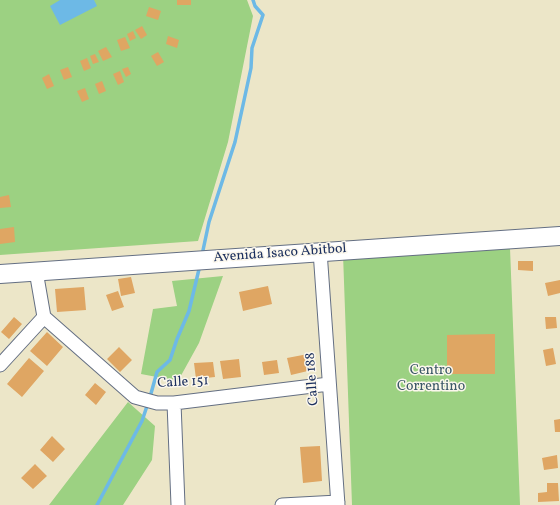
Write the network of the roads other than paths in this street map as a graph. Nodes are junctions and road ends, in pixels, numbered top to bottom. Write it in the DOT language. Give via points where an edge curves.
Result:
graph roads {
  1 [pos="560,236"];
  2 [pos="320,251"];
  3 [pos="36,271"];
  4 [pos="0,274"];
  5 [pos="44,316"];
  6 [pos="0,365"];
  7 [pos="329,384"];
  8 [pos="174,403"];
  9 [pos="338,504"];
  10 [pos="178,505"];
  11 [pos="282,505"];
  1 -- 2 [label="main road, Avenida Isaco Abitbol"];
  2 -- 3 [label="main road, Avenida Isaco Abitbol"];
  2 -- 7 [label="street, Calle 188"];
  3 -- 4 [label="main road, Avenida Isaco Abitbol"];
  3 -- 5 [label="street"];
  5 -- 6 [label="street"];
  5 -- 8 [label="street, Calle 151" via="135,397"];
  7 -- 8 [label="street, Calle 151"];
  7 -- 9 [label="street, Calle 188"];
  8 -- 10 [label="street"];
  9 -- 11 [label="street"];
}
